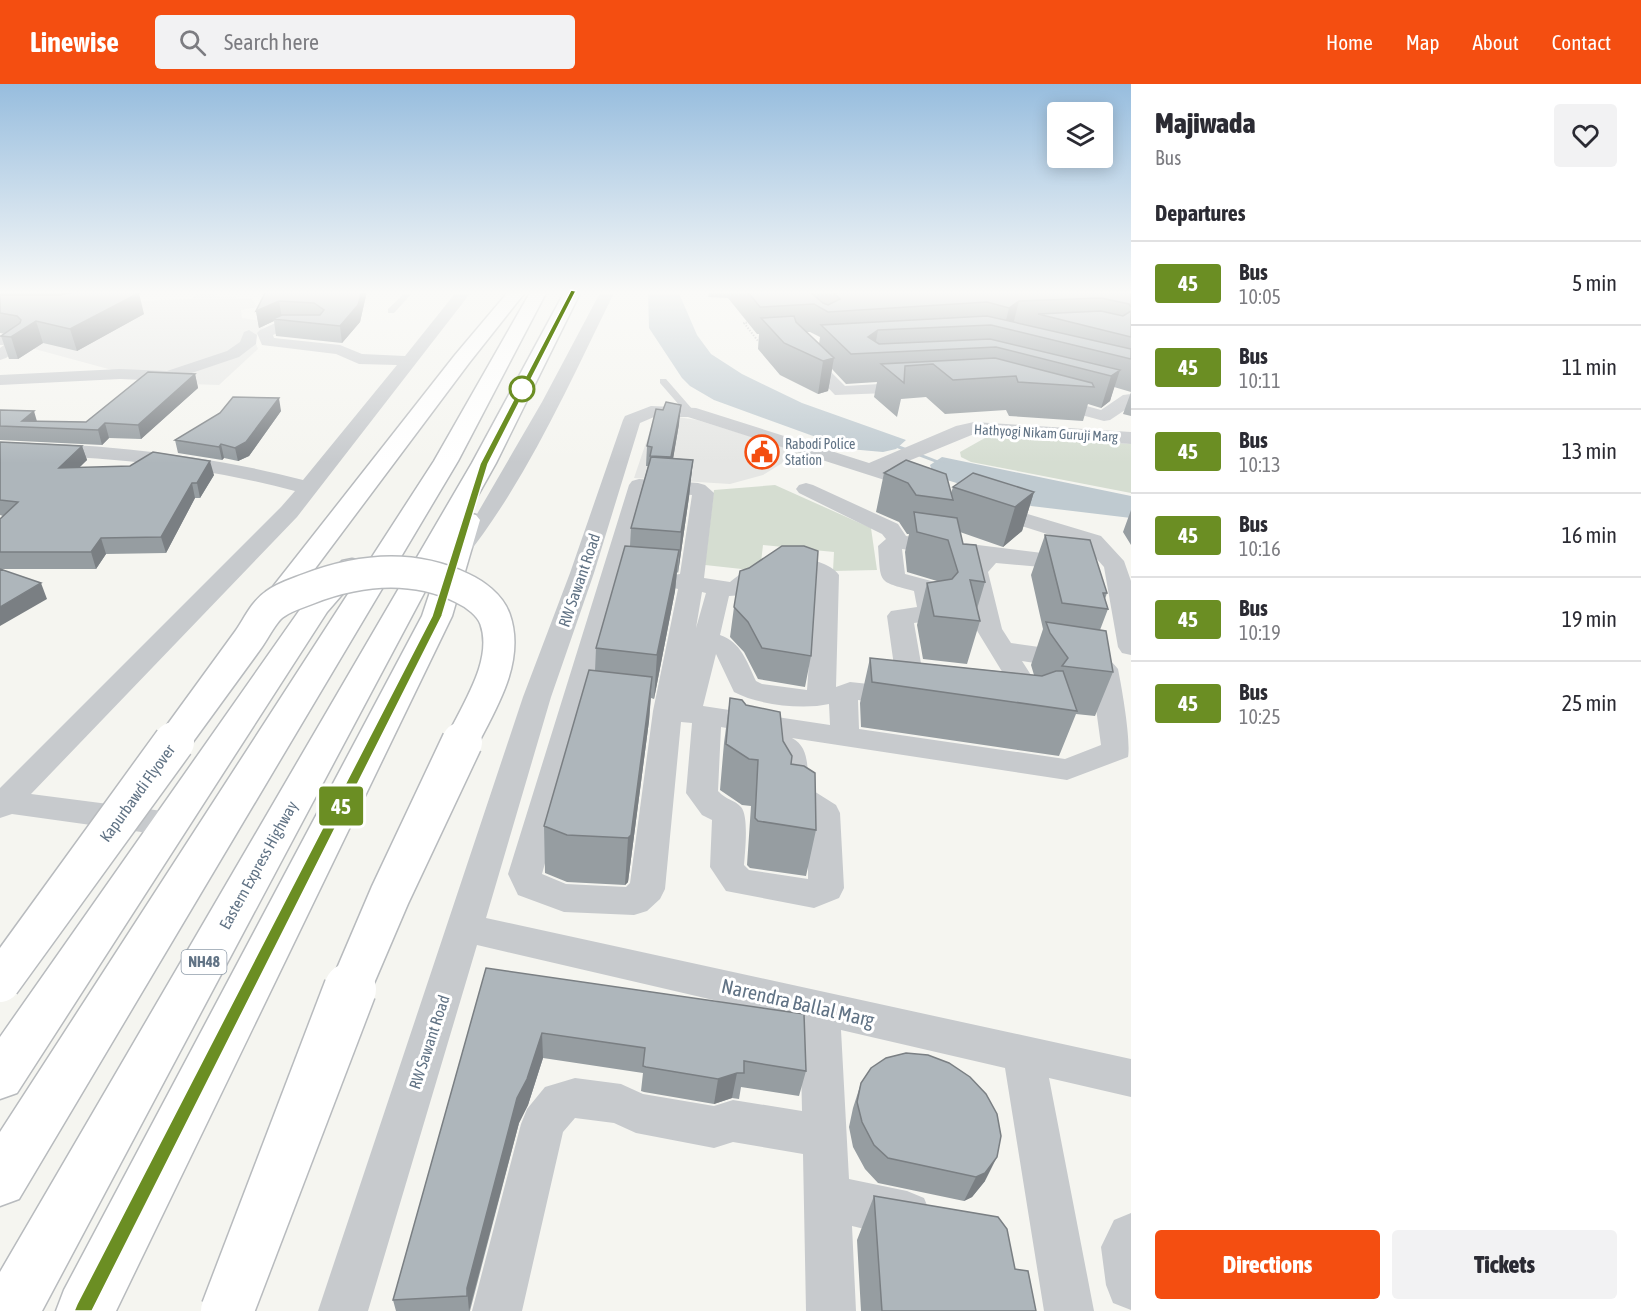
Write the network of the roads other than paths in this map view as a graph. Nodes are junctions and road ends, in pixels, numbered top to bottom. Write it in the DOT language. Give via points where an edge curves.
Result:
graph roads {
  1 [pos="242,348"];
  2 [pos="330,348"];
  3 [pos="421,348"];
  4 [pos="471,348"];
  5 [pos="514,348"];
  6 [pos="537,348"];
  7 [pos="579,348"];
  8 [pos="799,348"];
  9 [pos="410,362"];
  10 [pos="881,373"];
  11 [pos="0,380"];
  12 [pos="663,381"];
  13 [pos="931,387"];
  14 [pos="897,388"];
  15 [pos="1107,393"];
  16 [pos="1030,396"];
  17 [pos="1130,399"];
  18 [pos="690,412"];
  19 [pos="1131,438"];
  20 [pos="0,448"];
  21 [pos="465,462"];
  22 [pos="869,470"];
  23 [pos="625,484"];
  24 [pos="308,488"];
  25 [pos="806,489"];
  26 [pos="899,542"];
  27 [pos="457,553"];
  28 [pos="998,556"];
  29 [pos="1116,566"];
  30 [pos="582,573"];
  31 [pos="623,577"];
  32 [pos="657,580"];
  33 [pos="691,583"];
  34 [pos="719,589"];
  35 [pos="274,604"];
  36 [pos="707,639"];
  37 [pos="1131,647"];
  38 [pos="1002,650"];
  39 [pos="537,697"];
  40 [pos="589,703"];
  41 [pos="1004,707"];
  42 [pos="682,717"];
  43 [pos="845,736"];
  44 [pos="2,802"];
  45 [pos="170,824"];
  46 [pos="466,928"];
  47 [pos="0,982"];
  48 [pos="820,1008"];
  49 [pos="1023,1053"];
  50 [pos="0,1077"];
  51 [pos="1131,1078"];
  52 [pos="825,1136"];
  53 [pos="0,1180"];
  54 [pos="827,1197"];
  55 [pos="951,1224"];
  56 [pos="1131,1236"];
  57 [pos="1131,1285"];
  58 [pos="10,1311"];
  59 [pos="85,1311"];
  60 [pos="227,1311"];
  61 [pos="343,1311"];
  62 [pos="496,1311"];
  63 [pos="831,1311"];
  64 [pos="1070,1311"];
  1 -- 11 [label="street" via="168,376 120,374"];
  2 -- 9 [label="street" via="358,359"];
  3 -- 9 [label="street"];
  4 -- 35 [label="highway, Kapurbawdi Flyover"];
  5 -- 21 [label="highway, Eastern Express Highway / NH48"];
  6 -- 21 [label="highway, Eastern Express Highway / NH48"];
  7 -- 27 [label="street" via="486,517"];
  8 -- 14 [label="street" via="841,391"];
  9 -- 24 [label="street"];
  10 -- 14 [label="street"];
  12 -- 18 [label="lane"];
  13 -- 14 [label="street"];
  15 -- 17 [label="street"];
  16 -- 17 [label="street" via="1104,416"];
  18 -- 22 [label="street, RW Sawant Road"];
  18 -- 23 [label="street, RW Sawant Road" via="651,411 632,420"];
  19 -- 22 [label="street, Hathyogi Nikam Guruji Marg" via="974,428"];
  20 -- 24 [label="street" via="46,448 163,459 274,478"];
  21 -- 27 [label="highway"];
  21 -- 45 [label="highway" via="316,607"];
  21 -- 53 [label="highway, Eastern Express Highway / NH48" via="355,610"];
  21 -- 58 [label="highway, Eastern Express Highway / NH48" via="398,613"];
  22 -- 29 [label="street, RW Sawant Road" via="1093,542"];
  23 -- 30 [label="street, RW Sawant Road"];
  23 -- 31 [label="street"];
  23 -- 33 [label="street" via="704,492"];
  24 -- 44 [label="street" via="289,512"];
  25 -- 26 [label="street" via="890,529"];
  26 -- 28 [label="street"];
  26 -- 43 [label="street" via="890,546 893,578 926,586 932,615 900,616 925,699 850,691 843,694"];
  27 -- 59 [label="highway" via="437,616"];
  28 -- 29 [label="street"];
  28 -- 38 [label="street" via="981,564 976,572 989,629"];
  29 -- 37 [label="street"];
  30 -- 31 [label="street"];
  30 -- 39 [label="street, RW Sawant Road"];
  31 -- 40 [label="street"];
  32 -- 33 [label="street"];
  33 -- 34 [label="street"];
  33 -- 42 [label="street"];
  34 -- 36 [label="street"];
  34 -- 36 [label="street" via="735,590 772,566 827,574 821,698 755,692 744,686 727,649"];
  35 -- 47 [label="highway, Kapurbawdi Flyover, bridge"];
  35 -- 60 [label="highway, bridge" via="336,578 366,572 398,570 429,574 480,598 495,621 497,657 479,706 368,944"];
  36 -- 42 [label="street"];
  38 -- 41 [label="street" via="1035,703 1026,709"];
  38 -- 43 [label="street" via="1096,663 1104,669 1118,750 1067,770"];
  39 -- 40 [label="street"];
  39 -- 46 [label="street, RW Sawant Road"];
  40 -- 42 [label="street" via="525,874 530,885 564,898 634,901 647,889"];
  42 -- 42 [label="street" via="702,793 713,807 729,814 727,867 738,882 814,894 826,888 825,813 794,793 790,751"];
  42 -- 43 [label="street"];
  44 -- 45 [label="street"];
  45 -- 50 [label="highway"];
  46 -- 48 [label="street, Narendra Ballal Marg"];
  46 -- 61 [label="street, RW Sawant Road"];
  48 -- 49 [label="street, Narendra Ballal Marg"];
  48 -- 52 [label="street"];
  49 -- 51 [label="street, Narendra Ballal Marg"];
  49 -- 64 [label="street"];
  52 -- 54 [label="street"];
  52 -- 62 [label="street" via="733,1121 714,1127 636,1113 621,1104 575,1098 560,1101 543,1124"];
  54 -- 55 [label="street"];
  54 -- 63 [label="street"];
  56 -- 57 [label="street" via="1125,1247"];
}
